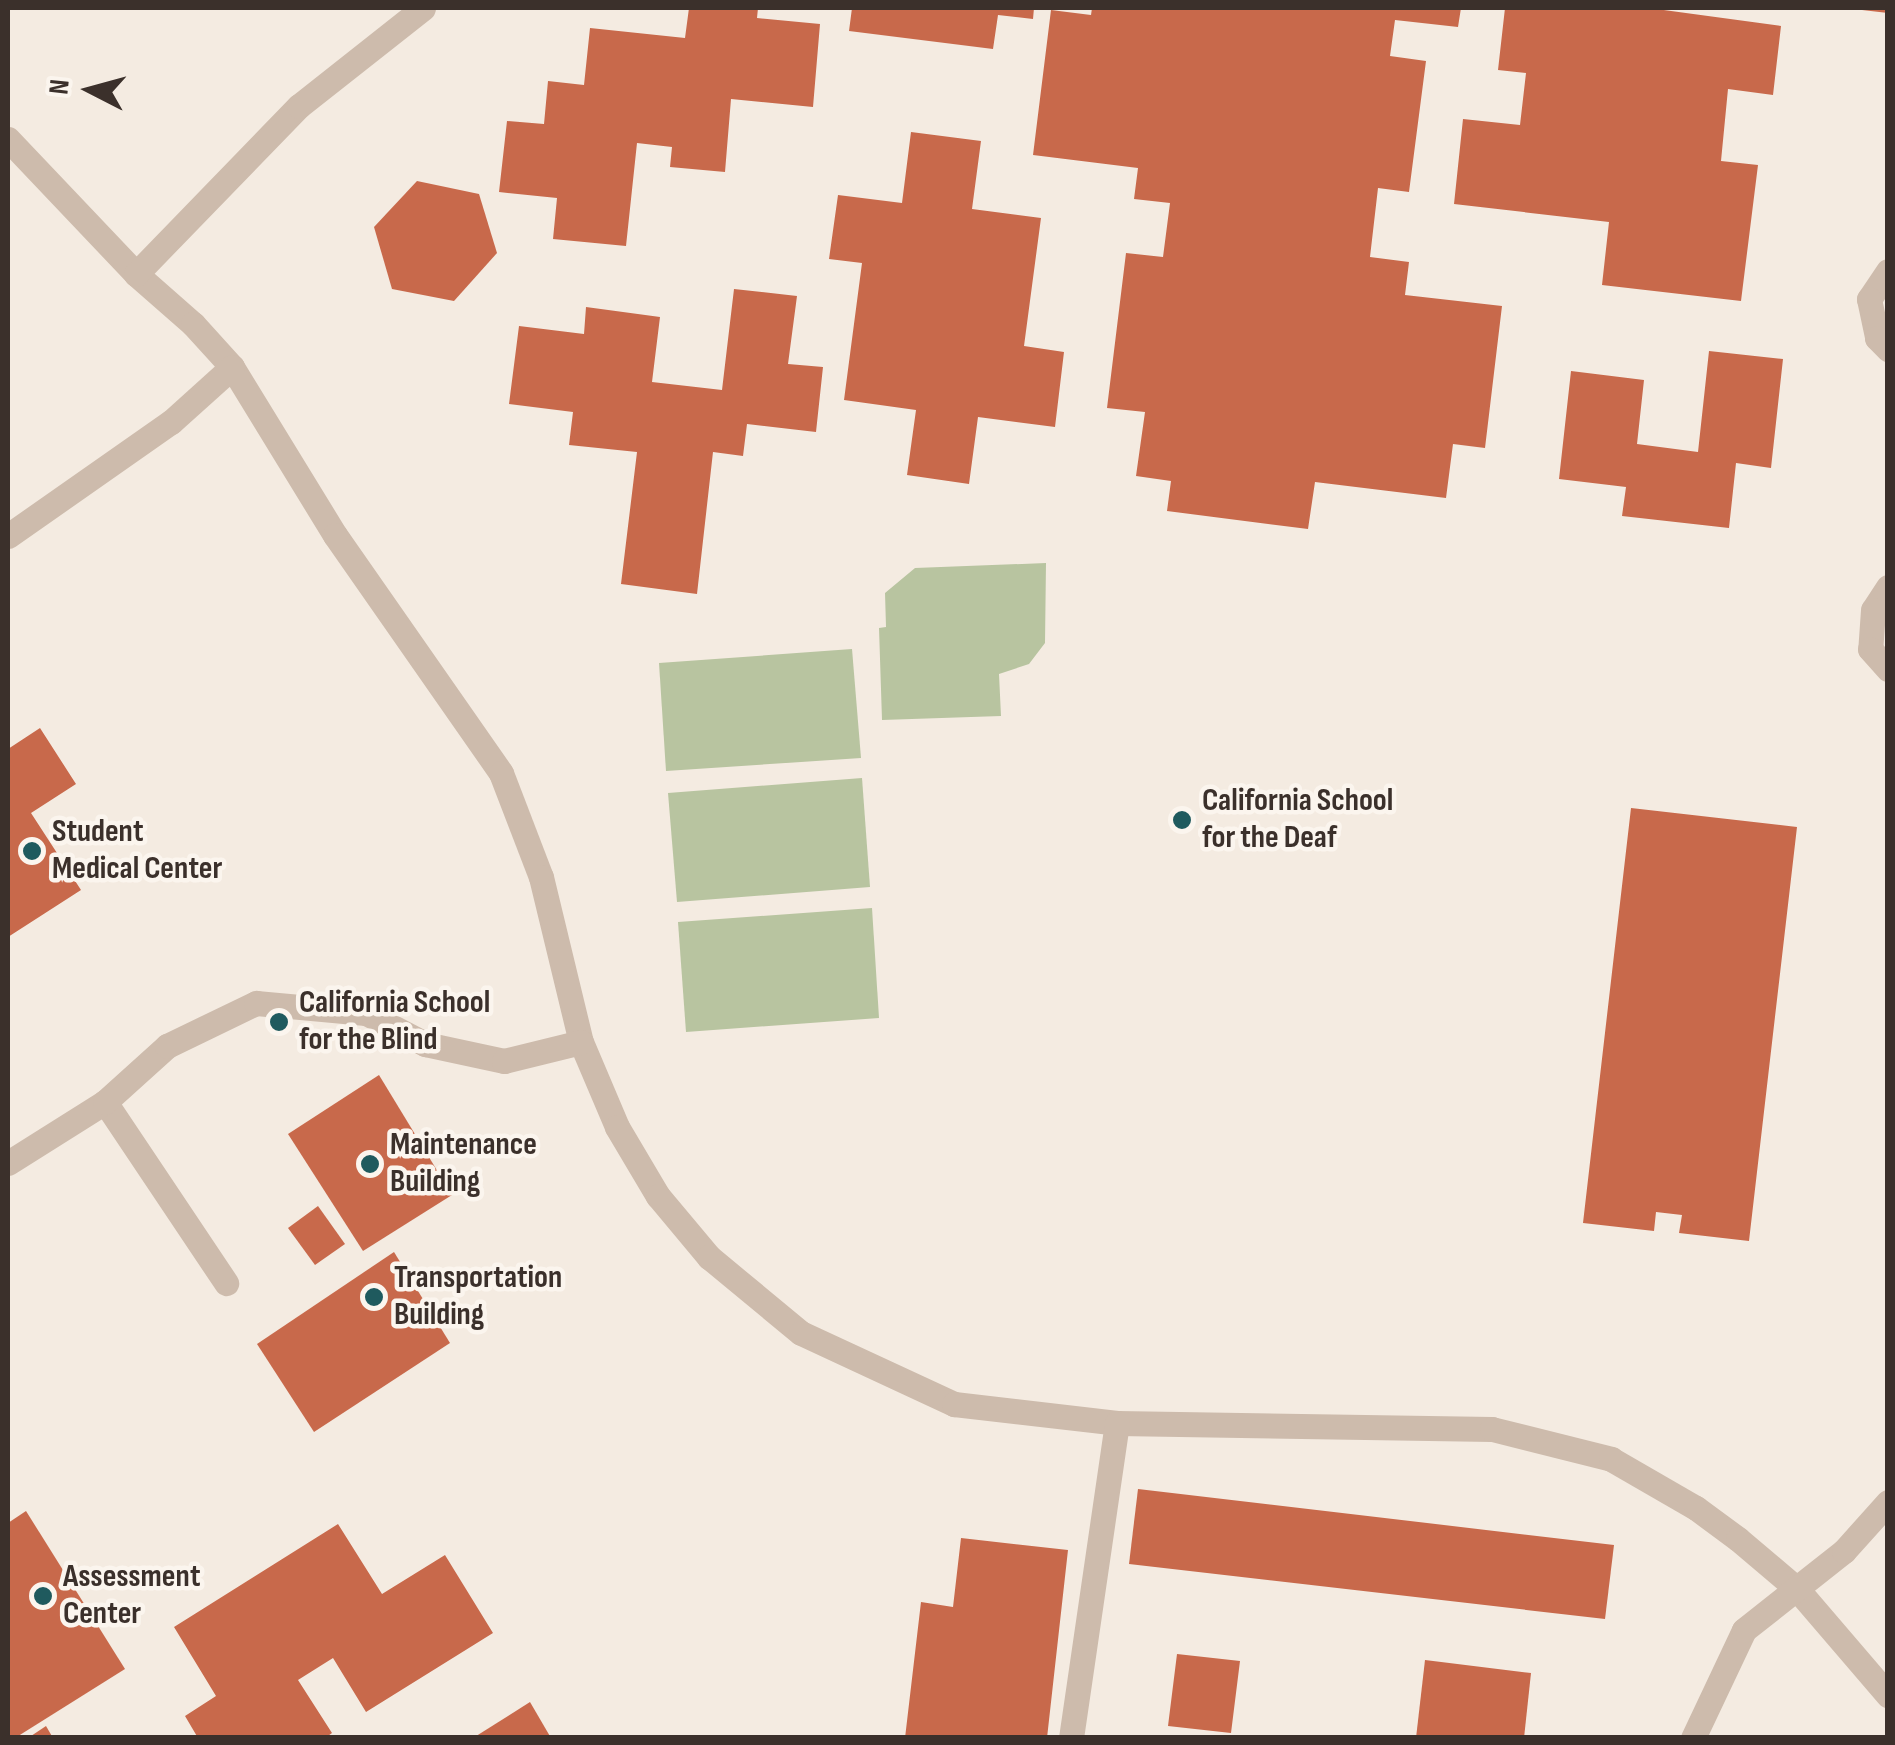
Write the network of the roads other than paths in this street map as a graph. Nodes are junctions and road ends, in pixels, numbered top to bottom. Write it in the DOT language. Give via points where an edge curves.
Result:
graph roads {
  1 [pos="422,8"];
  2 [pos="8,139"];
  3 [pos="1888,270"];
  4 [pos="136,274"];
  5 [pos="1888,350"];
  6 [pos="232,366"];
  7 [pos="8,536"];
  8 [pos="1888,587"];
  9 [pos="1888,669"];
  10 [pos="581,1042"];
  11 [pos="105,1102"];
  12 [pos="8,1164"];
  13 [pos="226,1284"];
  14 [pos="1117,1423"];
  15 [pos="1888,1502"];
  16 [pos="1797,1589"];
  17 [pos="1888,1694"];
  18 [pos="1071,1738"];
  19 [pos="1693,1738"];
  1 -- 4 [label="lane" via="300,106"];
  2 -- 4 [label="lane"];
  3 -- 5 [label="lane" via="1870,299 1877,338"];
  4 -- 6 [label="lane"];
  6 -- 7 [label="lane" via="171,422"];
  6 -- 10 [label="lane" via="336,535 501,773 541,877"];
  8 -- 9 [label="lane" via="1873,610 1870,649"];
  10 -- 11 [label="lane" via="504,1060 425,1044 366,1013 256,1003 167,1046"];
  10 -- 14 [label="lane" via="617,1127 658,1196 709,1257 801,1333 954,1404"];
  11 -- 12 [label="lane"];
  11 -- 13 [label="lane"];
  14 -- 16 [label="lane" via="1492,1429 1611,1458 1696,1508"];
  14 -- 18 [label="lane"];
  15 -- 16 [label="lane" via="1844,1551"];
  16 -- 17 [label="lane"];
  16 -- 19 [label="lane" via="1744,1630"];
}
